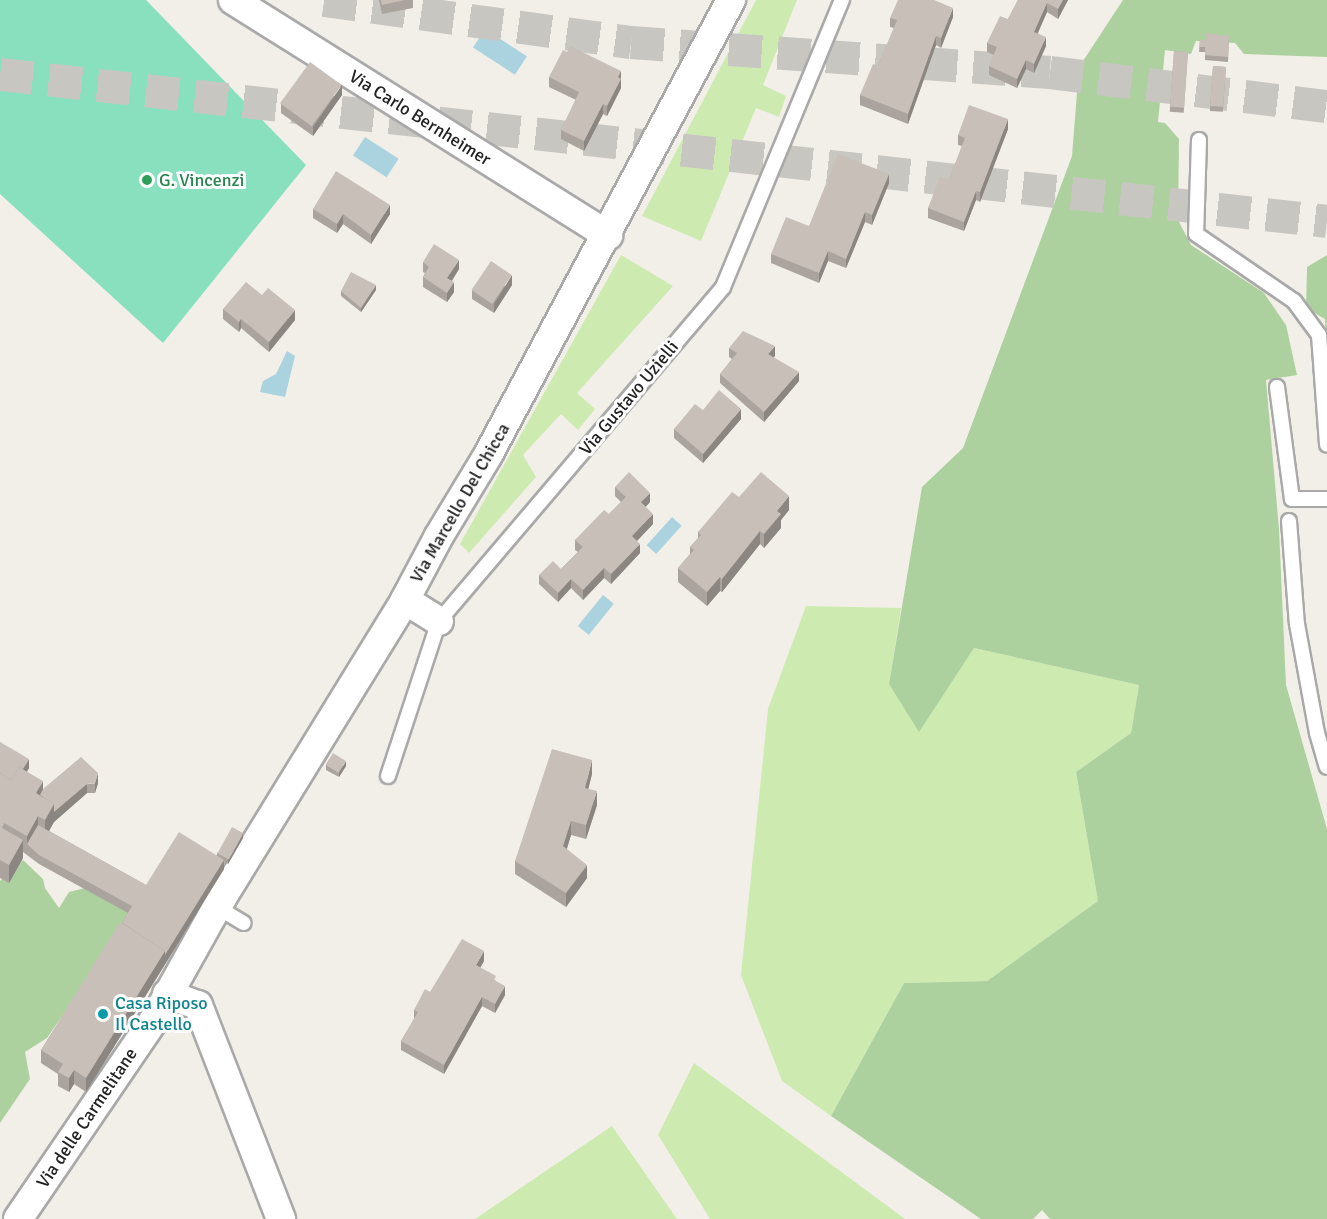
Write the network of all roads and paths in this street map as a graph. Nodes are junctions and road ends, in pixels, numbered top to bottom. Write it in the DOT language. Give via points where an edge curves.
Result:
graph roads {
  1 [pos="233,0"];
  2 [pos="731,0"];
  3 [pos="842,0"];
  4 [pos="1199,140"];
  5 [pos="608,235"];
  6 [pos="1277,387"];
  7 [pos="1327,445"];
  8 [pos="1327,499"];
  9 [pos="1289,521"];
  10 [pos="405,600"];
  11 [pos="439,621"];
  12 [pos="1327,722"];
  13 [pos="1317,733"];
  14 [pos="1327,767"];
  15 [pos="388,776"];
  16 [pos="217,908"];
  17 [pos="244,923"];
  18 [pos="167,994"];
  19 [pos="18,1219"];
  20 [pos="281,1219"];
  1 -- 5 [label="street, Via Carlo Bernheimer"];
  2 -- 5 [label="street, Via Marcello Del Chicca"];
  3 -- 11 [label="lane, Via Gustavo Uzielli" via="723,287"];
  4 -- 7 [label="lane" via="1196,234 1294,301 1319,335"];
  5 -- 10 [label="street, Via Marcello Del Chicca"];
  6 -- 8 [label="lane" via="1292,500"];
  9 -- 13 [label="lane" via="1297,624"];
  10 -- 11 [label="street"];
  10 -- 16 [label="street, Via Marcello Del Chicca"];
  11 -- 15 [label="lane, Via Gustavo Uzielli"];
  12 -- 13 [label="lane"];
  13 -- 14 [label="lane"];
  16 -- 17 [label="lane"];
  16 -- 18 [label="street, Via Marcello Del Chicca"];
  18 -- 19 [label="street, Via delle Carmelitane" via="155,1018"];
  18 -- 20 [label="street" via="198,1005"];
}
